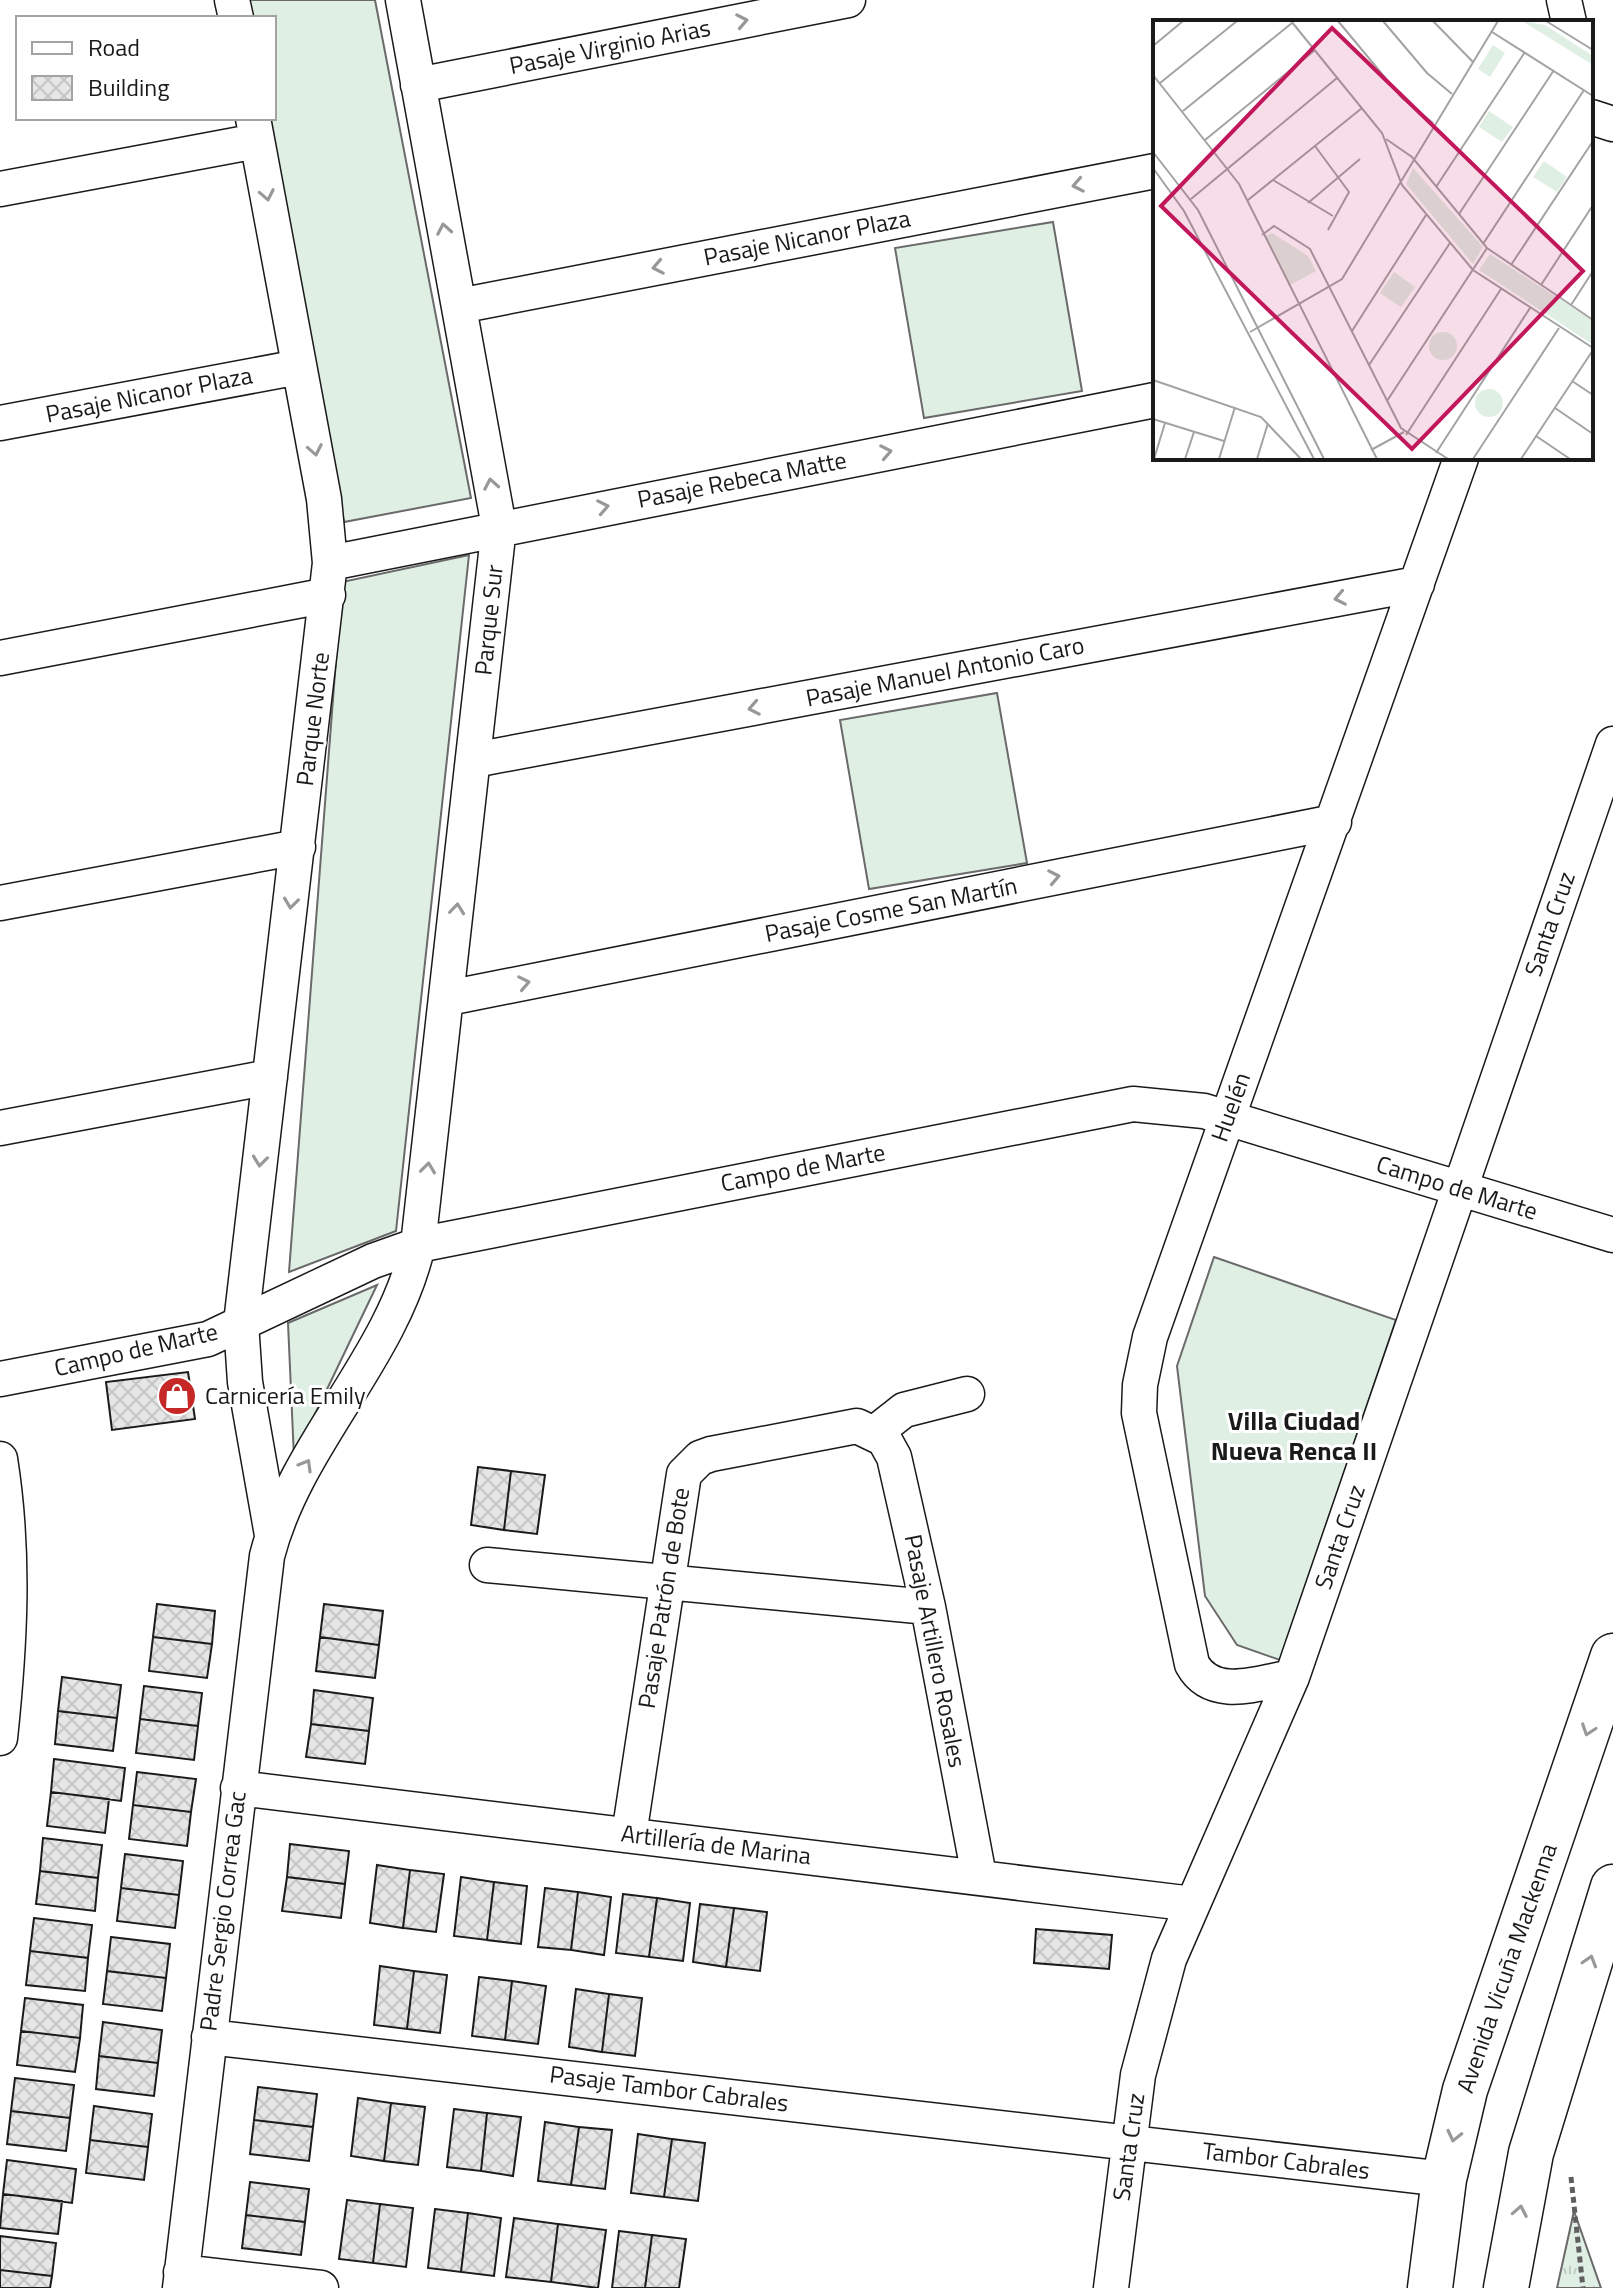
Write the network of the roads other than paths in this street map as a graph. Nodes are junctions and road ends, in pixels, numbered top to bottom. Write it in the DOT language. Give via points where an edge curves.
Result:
graph roads {
  1 [pos="403,0"];
  2 [pos="848,0"];
  3 [pos="1564,0"];
  4 [pos="1569,20"];
  5 [pos="418,85"];
  6 [pos="1593,118"];
  7 [pos="1613,124"];
  8 [pos="255,129"];
  9 [pos="1153,171"];
  10 [pos="0,189"];
  11 [pos="459,306"];
  12 [pos="299,367"];
  13 [pos="1153,400"];
  14 [pos="0,423"];
  15 [pos="1460,460"];
  16 [pos="499,527"];
  17 [pos="329,579"];
  18 [pos="1417,584"];
  19 [pos="0,658"];
  20 [pos="1613,744"];
  21 [pos="474,760"];
  22 [pos="1334,822"];
  23 [pos="298,847"];
  24 [pos="0,903"];
  25 [pos="448,998"];
  26 [pos="270,1077"];
  27 [pos="1226,1118"];
  28 [pos="0,1128"];
  29 [pos="1458,1188"];
  30 [pos="1613,1235"];
  31 [pos="418,1245"];
  32 [pos="241,1323"];
  33 [pos="0,1379"];
  34 [pos="967,1394"];
  35 [pos="876,1432"];
  36 [pos="0,1459"];
  37 [pos="272,1535"];
  38 [pos="487,1565"];
  39 [pos="666,1582"];
  40 [pos="928,1607"];
  41 [pos="1613,1656"];
  42 [pos="1292,1677"];
  43 [pos="0,1738"];
  44 [pos="238,1788"];
  45 [pos="629,1835"];
  46 [pos="979,1876"];
  47 [pos="1613,1887"];
  48 [pos="1193,1904"];
  49 [pos="209,2037"];
  50 [pos="1129,2142"];
  51 [pos="1444,2179"];
  52 [pos="180,2280"];
  53 [pos="321,2288"];
  54 [pos="1111,2288"];
  55 [pos="1430,2288"];
  56 [pos="1506,2288"];
  1 -- 5 [label="street, Parque Sur"];
  5 -- 2 [label="street, Pasaje Virginio Arias, one-way"];
  3 -- 4 [label="street"];
  11 -- 5 [label="street, Parque Sur, one-way"];
  6 -- 7 [label="street"];
  8 -- 10 [label="street"];
  8 -- 12 [label="street, Parque Norte, one-way"];
  9 -- 11 [label="street, Pasaje Nicanor Plaza, one-way"];
  16 -- 11 [label="street, Parque Sur, one-way"];
  12 -- 14 [label="street, Pasaje Nicanor Plaza"];
  12 -- 17 [label="street, Parque Norte, one-way" via="324,499"];
  16 -- 13 [label="street, Pasaje Rebeca Matte, one-way"];
  15 -- 18 [label="street, Huelén"];
  16 -- 17 [label="street, Pasaje Rebeca Matte"];
  16 -- 21 [label="street, Parque Sur"];
  17 -- 19 [label="street, Pasaje Rebeca Matte"];
  17 -- 23 [label="street, Parque Norte"];
  18 -- 21 [label="street, Pasaje Manuel Antonio Caro, one-way"];
  18 -- 22 [label="street, Huelén"];
  20 -- 29 [label="street, Santa Cruz"];
  25 -- 21 [label="street, Parque Sur, one-way"];
  25 -- 22 [label="street, Pasaje Cosme San Martín, one-way"];
  22 -- 27 [label="street, Huelén"];
  23 -- 24 [label="street"];
  23 -- 26 [label="street, Parque Norte, one-way"];
  31 -- 25 [label="street, Parque Sur, one-way"];
  26 -- 28 [label="street"];
  26 -- 32 [label="street, Parque Norte, one-way"];
  27 -- 29 [label="street, Campo de Marte"];
  27 -- 31 [label="street, Campo de Marte" via="1181,1106 1109,1107"];
  27 -- 42 [label="street, Huelén" via="1150,1337 1139,1413 1196,1673 1216,1686 1230,1687"];
  29 -- 30 [label="street, Campo de Marte"];
  29 -- 42 [label="street, Santa Cruz"];
  31 -- 32 [label="street, Campo de Marte"];
  37 -- 31 [label="street, Padre Sergio Correa Gac, one-way" via="294,1485 400,1300"];
  32 -- 33 [label="street, Campo de Marte" via="208,1339"];
  32 -- 37 [label="street, Padre Sergio Correa Gac" via="245,1382"];
  34 -- 35 [label="street" via="904,1410"];
  35 -- 39 [label="street, Pasaje Patrón de Bote" via="848,1427 700,1458 680,1484"];
  35 -- 40 [label="street, Pasaje Artillero Rosales" via="894,1457"];
  36 -- 43 [label="street" via="10,1522 10,1642"];
  37 -- 44 [label="street, Padre Sergio Correa Gac"];
  38 -- 39 [label="street"];
  39 -- 40 [label="street"];
  39 -- 45 [label="street, Pasaje Patrón de Bote"];
  40 -- 46 [label="street, Pasaje Artillero Rosales"];
  41 -- 51 [label="street, Avenida Vicuña Mackenna, one-way" via="1465,2090"];
  42 -- 48 [label="street, Santa Cruz"];
  44 -- 45 [label="street, Artillería de Marina"];
  44 -- 49 [label="street, Padre Sergio Correa Gac"];
  45 -- 46 [label="street, Artillería de Marina"];
  46 -- 48 [label="street, Artillería de Marina"];
  56 -- 47 [label="street, one-way" via="1531,2153"];
  48 -- 50 [label="street, Santa Cruz" via="1151,2018"];
  49 -- 50 [label="street, Pasaje Tambor Cabrales"];
  49 -- 52 [label="street, Padre Sergio Correa Gac"];
  50 -- 51 [label="street, Tambor Cabrales"];
  50 -- 54 [label="street, Santa Cruz"];
  51 -- 55 [label="street, Avenida Vicuña Mackenna"];
  52 -- 53 [label="street"];
}
